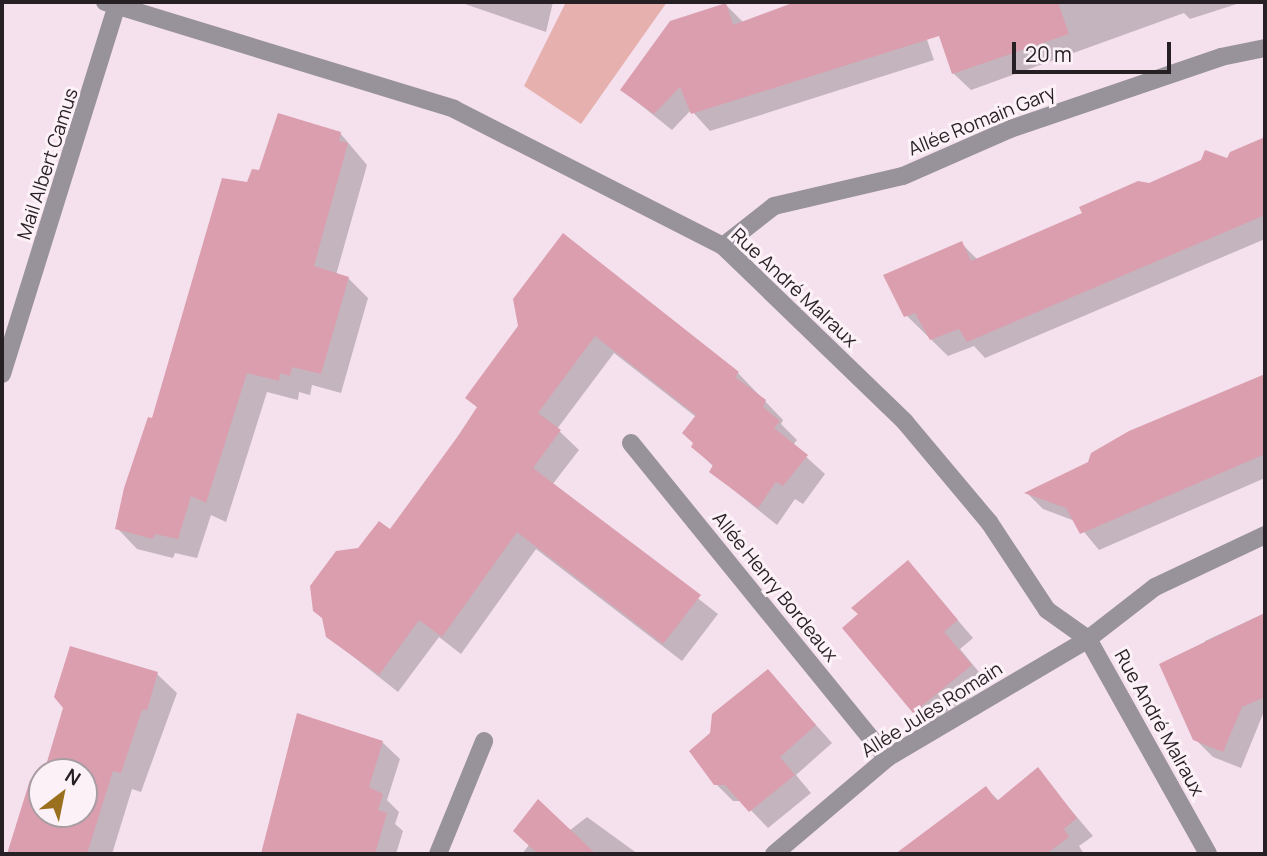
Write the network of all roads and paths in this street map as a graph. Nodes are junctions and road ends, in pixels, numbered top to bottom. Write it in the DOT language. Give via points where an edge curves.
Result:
graph roads {
  1 [pos="113,3"];
  2 [pos="1265,48"];
  3 [pos="723,246"];
  4 [pos="2,374"];
  5 [pos="631,443"];
  6 [pos="1265,535"];
  7 [pos="1088,639"];
  8 [pos="484,741"];
  9 [pos="887,758"];
  10 [pos="438,854"];
  11 [pos="774,854"];
  12 [pos="1208,854"];
  1 -- 3 [label="street, Rue André Malraux" via="454,108"];
  1 -- 4 [label="street, Mail Albert Camus"];
  2 -- 3 [label="street, Allée Romain Gary" via="1221,57 1010,129 903,176 774,206"];
  3 -- 7 [label="street, Rue André Malraux" via="905,422 989,522 1047,610"];
  5 -- 9 [label="street, Allée Henry Bordeaux"];
  6 -- 7 [label="street, Allée Jules Romain" via="1155,587"];
  7 -- 9 [label="street, Allée Jules Romain"];
  7 -- 12 [label="street, Rue André Malraux"];
  8 -- 10 [label="street"];
  9 -- 11 [label="street, Allée Jules Romain"];
}
